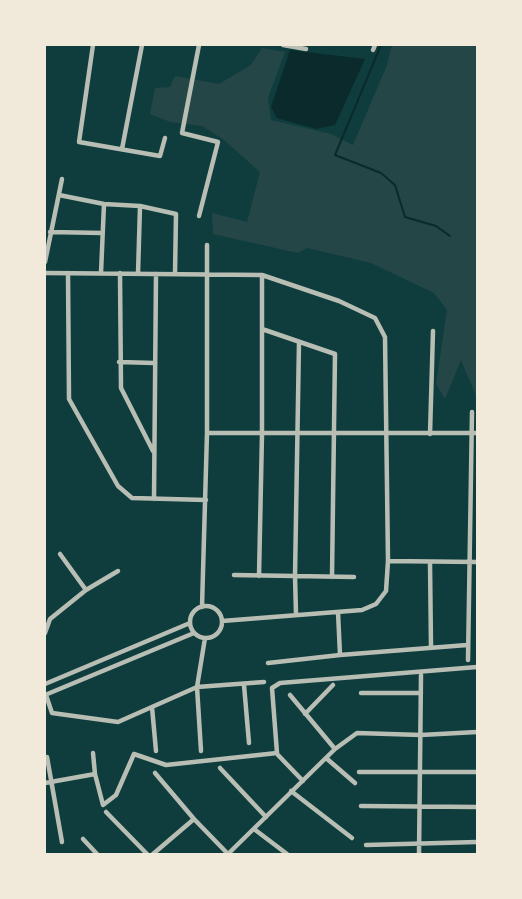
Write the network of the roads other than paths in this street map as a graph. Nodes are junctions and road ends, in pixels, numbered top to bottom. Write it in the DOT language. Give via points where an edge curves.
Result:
graph roads {
  1 [pos="93,45"];
  2 [pos="142,45"];
  3 [pos="199,45"];
  4 [pos="283,45"];
  5 [pos="306,49"];
  6 [pos="165,138"];
  7 [pos="122,149"];
  8 [pos="62,179"];
  9 [pos="59,195"];
  10 [pos="104,204"];
  11 [pos="140,206"];
  12 [pos="199,216"];
  13 [pos="50,232"];
  14 [pos="102,233"];
  15 [pos="207,244"];
  16 [pos="45,262"];
  17 [pos="45,273"];
  18 [pos="68,273"];
  19 [pos="101,273"];
  20 [pos="120,273"];
  21 [pos="138,274"];
  22 [pos="156,274"];
  23 [pos="175,274"];
  24 [pos="207,274"];
  25 [pos="262,275"];
  26 [pos="262,329"];
  27 [pos="433,331"];
  28 [pos="299,342"];
  29 [pos="119,362"];
  30 [pos="154,363"];
  31 [pos="472,412"];
  32 [pos="207,433"];
  33 [pos="298,433"];
  34 [pos="387,433"];
  35 [pos="474,433"];
  36 [pos="262,434"];
  37 [pos="334,434"];
  38 [pos="430,434"];
  39 [pos="154,453"];
  40 [pos="154,499"];
  41 [pos="206,500"];
  42 [pos="60,554"];
  43 [pos="388,561"];
  44 [pos="429,562"];
  45 [pos="468,562"];
  46 [pos="477,562"];
  47 [pos="118,571"];
  48 [pos="234,575"];
  49 [pos="259,576"];
  50 [pos="295,576"];
  51 [pos="332,577"];
  52 [pos="354,577"];
  53 [pos="86,590"];
  54 [pos="202,607"];
  55 [pos="45,611"];
  56 [pos="338,612"];
  57 [pos="296,614"];
  58 [pos="50,619"];
  59 [pos="222,621"];
  60 [pos="190,623"];
  61 [pos="45,633"];
  62 [pos="194,633"];
  63 [pos="205,638"];
  64 [pos="467,645"];
  65 [pos="431,647"];
  66 [pos="340,655"];
  67 [pos="468,660"];
  68 [pos="268,663"];
  69 [pos="477,667"];
  70 [pos="421,675"];
  71 [pos="264,682"];
  72 [pos="45,684"];
  73 [pos="244,685"];
  74 [pos="333,685"];
  75 [pos="197,687"];
  76 [pos="361,693"];
  77 [pos="421,693"];
  78 [pos="45,695"];
  79 [pos="290,695"];
  80 [pos="152,707"];
  81 [pos="305,714"];
  82 [pos="477,732"];
  83 [pos="422,735"];
  84 [pos="249,743"];
  85 [pos="335,749"];
  86 [pos="156,751"];
  87 [pos="201,751"];
  88 [pos="93,753"];
  89 [pos="278,755"];
  90 [pos="47,757"];
  91 [pos="326,758"];
  92 [pos="220,768"];
  93 [pos="421,771"];
  94 [pos="359,772"];
  95 [pos="477,772"];
  96 [pos="155,773"];
  97 [pos="95,774"];
  98 [pos="303,781"];
  99 [pos="51,782"];
  100 [pos="45,783"];
  101 [pos="355,783"];
  102 [pos="291,791"];
  103 [pos="361,806"];
  104 [pos="420,806"];
  105 [pos="477,807"];
  106 [pos="106,812"];
  107 [pos="266,817"];
  108 [pos="194,819"];
  109 [pos="254,829"];
  110 [pos="351,838"];
  111 [pos="83,839"];
  112 [pos="62,842"];
  113 [pos="477,842"];
  114 [pos="366,844"];
  115 [pos="419,844"];
  116 [pos="97,854"];
  117 [pos="147,854"];
  118 [pos="153,854"];
  119 [pos="228,854"];
  120 [pos="287,854"];
  121 [pos="419,854"];
  1 -- 7 [label="street" via="79,142"];
  2 -- 7 [label="street"];
  3 -- 12 [label="street" via="182,133 218,142"];
  4 -- 5 [label="street"];
  6 -- 7 [label="street" via="160,156"];
  8 -- 9 [label="street"];
  9 -- 10 [label="street"];
  9 -- 13 [label="street"];
  10 -- 11 [label="street"];
  10 -- 14 [label="street"];
  11 -- 21 [label="street"];
  11 -- 23 [label="street" via="176,214"];
  13 -- 14 [label="street"];
  13 -- 16 [label="street"];
  14 -- 19 [label="street"];
  15 -- 24 [label="street"];
  17 -- 18 [label="street"];
  18 -- 19 [label="street"];
  18 -- 40 [label="street" via="69,399 118,486 132,498"];
  19 -- 20 [label="street"];
  20 -- 21 [label="street"];
  20 -- 29 [label="street"];
  21 -- 22 [label="street"];
  22 -- 23 [label="street"];
  22 -- 30 [label="street"];
  23 -- 24 [label="street"];
  24 -- 25 [label="street"];
  24 -- 32 [label="street"];
  25 -- 26 [label="street"];
  25 -- 34 [label="street" via="339,301 375,318 386,337"];
  26 -- 28 [label="street"];
  26 -- 36 [label="street"];
  27 -- 38 [label="street"];
  28 -- 33 [label="street"];
  28 -- 37 [label="street" via="335,354"];
  29 -- 30 [label="street"];
  29 -- 39 [label="street" via="121,388"];
  30 -- 39 [label="street"];
  31 -- 35 [label="street"];
  32 -- 36 [label="street"];
  32 -- 41 [label="street"];
  33 -- 36 [label="street"];
  33 -- 37 [label="street"];
  33 -- 50 [label="street"];
  34 -- 37 [label="street"];
  34 -- 38 [label="street"];
  34 -- 43 [label="street"];
  35 -- 38 [label="street"];
  35 -- 45 [label="street"];
  36 -- 49 [label="street"];
  37 -- 51 [label="street"];
  39 -- 40 [label="street"];
  40 -- 41 [label="street"];
  41 -- 54 [label="street"];
  42 -- 53 [label="street"];
  43 -- 44 [label="street"];
  43 -- 56 [label="street" via="386,591 376,604"];
  44 -- 45 [label="street"];
  44 -- 65 [label="street"];
  45 -- 46 [label="street"];
  45 -- 64 [label="street"];
  47 -- 53 [label="street"];
  48 -- 49 [label="street"];
  49 -- 50 [label="street"];
  50 -- 51 [label="street"];
  50 -- 57 [label="street"];
  51 -- 52 [label="street"];
  53 -- 58 [label="street"];
  54 -- 59 [label="street" via="213,608"];
  54 -- 60 [label="street" via="192,615"];
  55 -- 58 [label="street"];
  56 -- 57 [label="street"];
  56 -- 66 [label="street"];
  57 -- 59 [label="street"];
  58 -- 61 [label="street"];
  59 -- 63 [label="street" via="216,635"];
  60 -- 62 [label="street"];
  60 -- 72 [label="street"];
  62 -- 63 [label="street"];
  62 -- 78 [label="street"];
  63 -- 75 [label="street"];
  64 -- 65 [label="street"];
  64 -- 67 [label="street"];
  65 -- 66 [label="street"];
  66 -- 68 [label="street"];
  69 -- 97 [label="street" via="280,683 272,688 277,753 166,765 134,754 116,795 103,805"];
  70 -- 77 [label="street"];
  71 -- 73 [label="street"];
  73 -- 75 [label="street"];
  73 -- 84 [label="street"];
  74 -- 81 [label="street"];
  75 -- 80 [label="street"];
  75 -- 87 [label="street"];
  76 -- 77 [label="street"];
  77 -- 83 [label="street"];
  78 -- 80 [label="street" via="52,713 118,722"];
  79 -- 81 [label="street"];
  80 -- 86 [label="street"];
  81 -- 85 [label="street"];
  82 -- 83 [label="street"];
  83 -- 85 [label="street" via="357,733"];
  83 -- 93 [label="street"];
  85 -- 91 [label="street"];
  88 -- 97 [label="street"];
  89 -- 98 [label="street"];
  90 -- 99 [label="street"];
  91 -- 98 [label="street"];
  91 -- 101 [label="street"];
  92 -- 107 [label="street"];
  93 -- 94 [label="street"];
  93 -- 95 [label="street"];
  93 -- 104 [label="street"];
  96 -- 108 [label="street"];
  97 -- 99 [label="street"];
  98 -- 102 [label="street"];
  99 -- 100 [label="street"];
  99 -- 112 [label="street"];
  102 -- 107 [label="street"];
  102 -- 110 [label="street"];
  103 -- 104 [label="street"];
  104 -- 105 [label="street"];
  104 -- 115 [label="street"];
  106 -- 117 [label="street"];
  107 -- 109 [label="street"];
  108 -- 118 [label="street"];
  108 -- 119 [label="street"];
  109 -- 119 [label="street"];
  109 -- 120 [label="street"];
  111 -- 116 [label="street"];
  113 -- 115 [label="street"];
  114 -- 115 [label="street"];
  115 -- 121 [label="street"];
}
